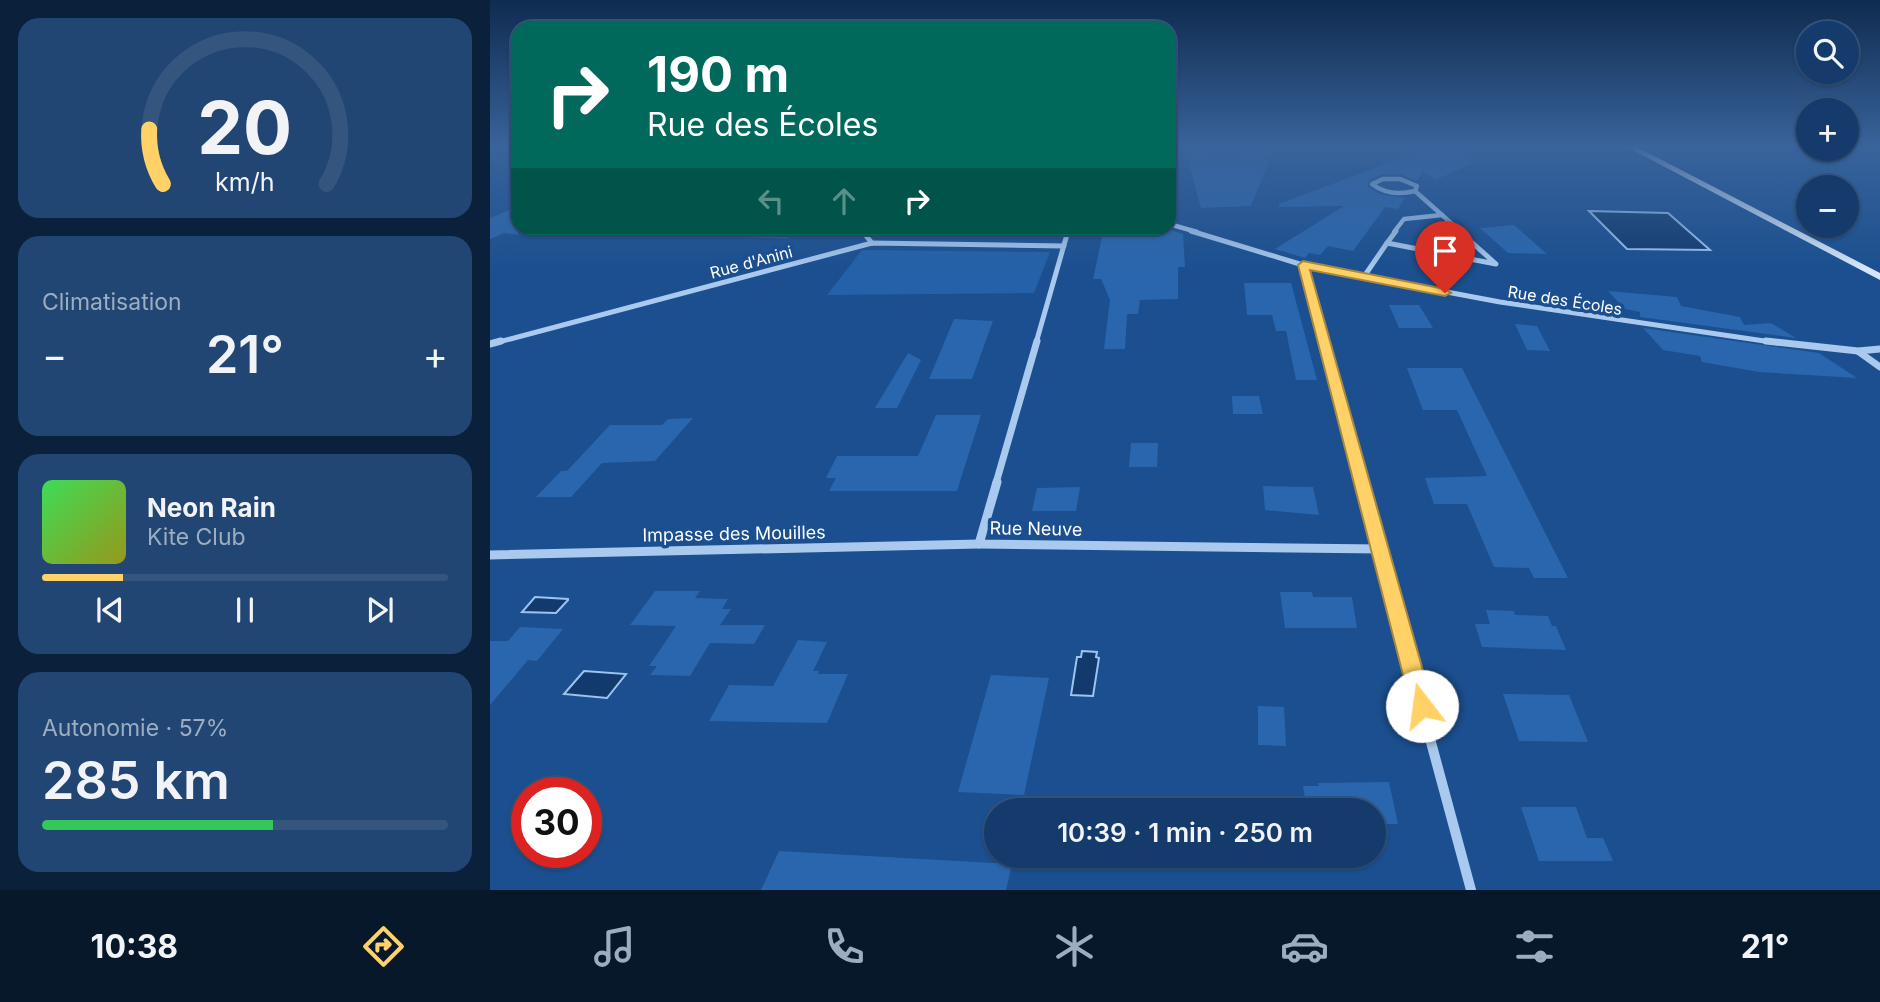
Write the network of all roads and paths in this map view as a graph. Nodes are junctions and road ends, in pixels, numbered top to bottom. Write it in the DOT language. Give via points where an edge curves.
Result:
graph roads {
  1 [pos="1375,187"];
  2 [pos="1417,187"];
  3 [pos="1707,187"];
  4 [pos="1415,191"];
  5 [pos="1442,215"];
  6 [pos="1176,226"];
  7 [pos="866,235"];
  8 [pos="1067,235"];
  9 [pos="872,243"];
  10 [pos="1387,243"];
  11 [pos="1065,246"];
  12 [pos="1303,265"];
  13 [pos="1880,277"];
  14 [pos="1363,278"];
  15 [pos="490,344"];
  16 [pos="1880,349"];
  17 [pos="1858,351"];
  18 [pos="1880,367"];
  19 [pos="979,544"];
  20 [pos="1380,549"];
  21 [pos="490,555"];
  22 [pos="1471,890"];
  1 -- 4 [label="street" via="1394,194"];
  2 -- 4 [label="street"];
  3 -- 13 [label="main road"];
  4 -- 5 [label="street"];
  5 -- 10 [label="street" via="1404,219"];
  5 -- 10 [label="street" via="1496,264"];
  6 -- 12 [label="street, Rue des Écoles"];
  7 -- 9 [label="street"];
  8 -- 11 [label="street, Rue Neuve"];
  9 -- 11 [label="street, Rue d'Anini"];
  9 -- 15 [label="street, Rue d'Anini"];
  10 -- 14 [label="street"];
  11 -- 19 [label="street, Rue Neuve"];
  12 -- 14 [label="street, Rue des Écoles"];
  12 -- 20 [label="street"];
  14 -- 17 [label="street, Rue des Écoles" via="1650,326"];
  16 -- 17 [label="street, Rue des Écoles"];
  17 -- 18 [label="street"];
  19 -- 20 [label="street, Rue Neuve"];
  19 -- 21 [label="street, Impasse des Mouilles"];
  20 -- 22 [label="street"];
}
